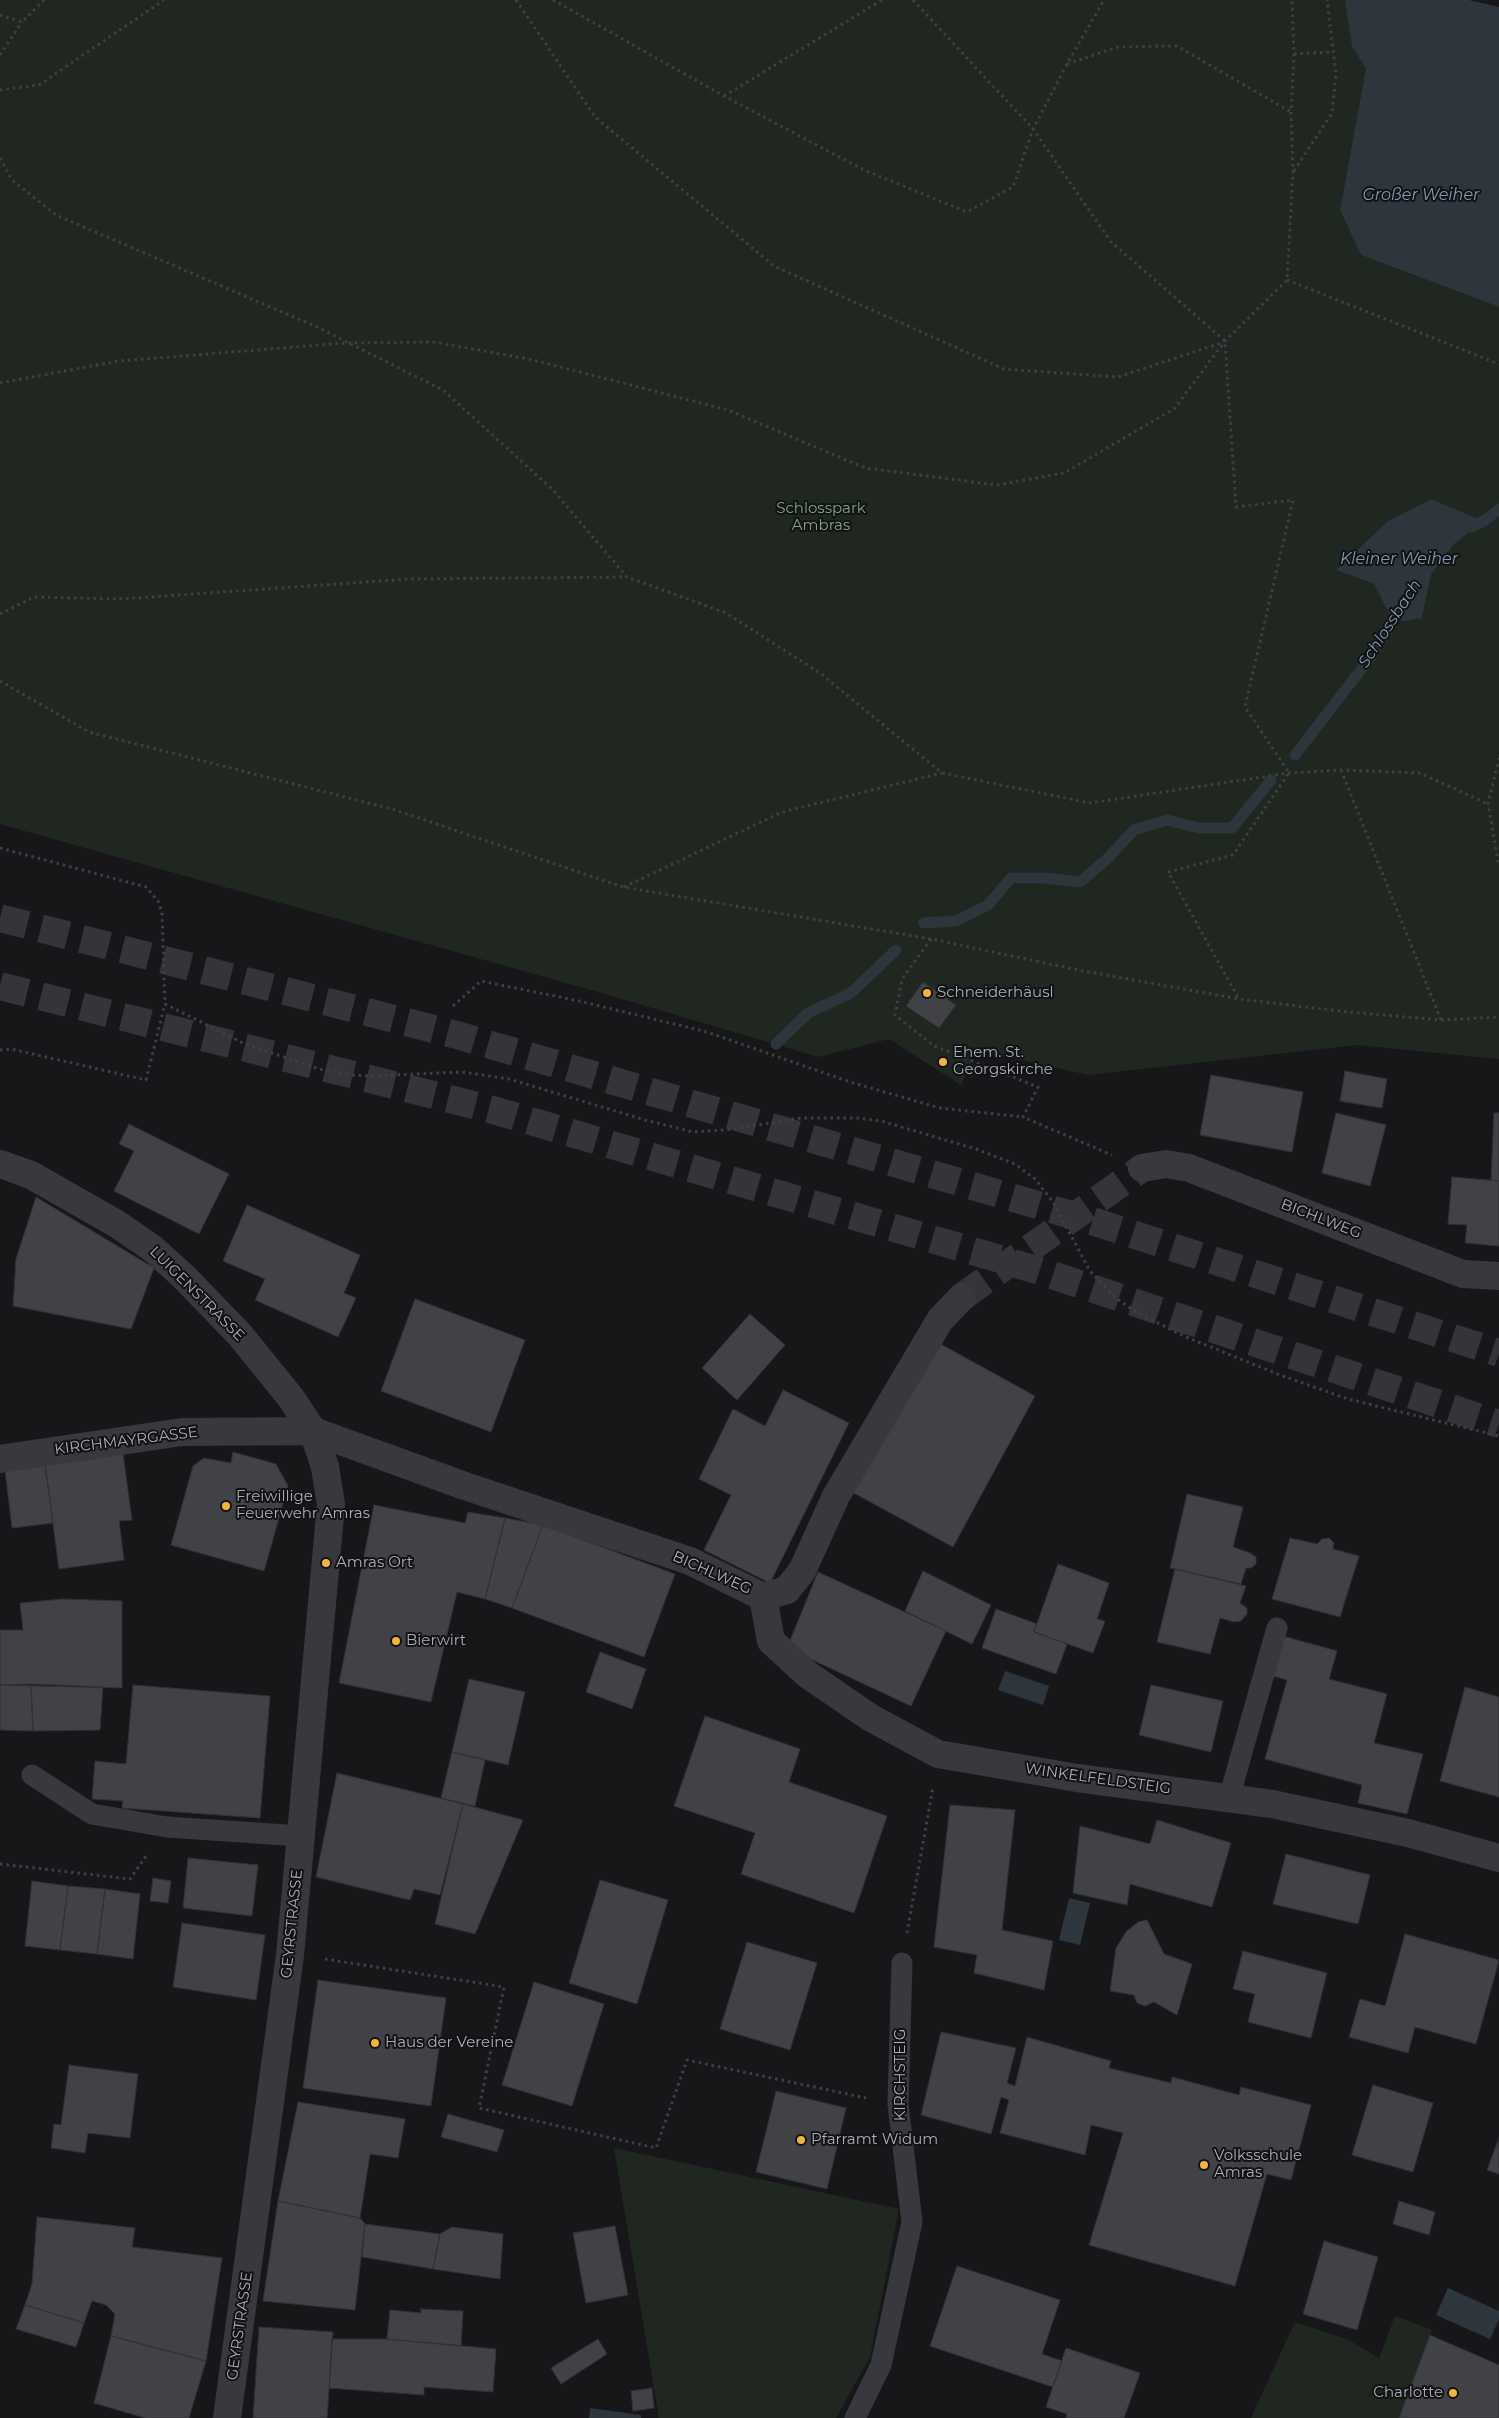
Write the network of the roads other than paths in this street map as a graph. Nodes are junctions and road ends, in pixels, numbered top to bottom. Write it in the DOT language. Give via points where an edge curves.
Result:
graph roads {
  1 [pos="0,1164"];
  2 [pos="1142,1168"];
  3 [pos="1499,1276"];
  4 [pos="962,1297"];
  5 [pos="313,1431"];
  6 [pos="0,1459"];
  7 [pos="763,1597"];
  8 [pos="1278,1628"];
  9 [pos="32,1775"];
  10 [pos="1229,1798"];
  11 [pos="301,1836"];
  12 [pos="1499,1858"];
  13 [pos="902,1963"];
  14 [pos="227,2418"];
  15 [pos="855,2418"];
  1 -- 5 [label="street, LUIGENSTRASSE" via="31,1175 74,1198 152,1248 240,1335"];
  2 -- 3 [label="street, BICHLWEG" via="1166,1164 1189,1168 1462,1274"];
  4 -- 7 [label="street, BICHLWEG" via="940,1320 836,1496 802,1571 787,1590"];
  5 -- 6 [label="street, KIRCHMAYRGASSE" via="182,1432"];
  5 -- 7 [label="street, BICHLWEG" via="690,1561"];
  5 -- 11 [label="street, GEYRSTRASSE" via="325,1467 331,1504"];
  7 -- 10 [label="street, WINKELFELDSTEIG" via="771,1642 826,1689 938,1754 1077,1778"];
  8 -- 10 [label="lane"];
  9 -- 11 [label="lane" via="92,1814 167,1827"];
  10 -- 12 [label="street, WINKELFELDSTEIG" via="1408,1832"];
  11 -- 14 [label="street, GEYRSTRASSE" via="290,1955"];
  13 -- 15 [label="lane, KIRCHSTEIG" via="898,2104 912,2222 881,2365"];
}
